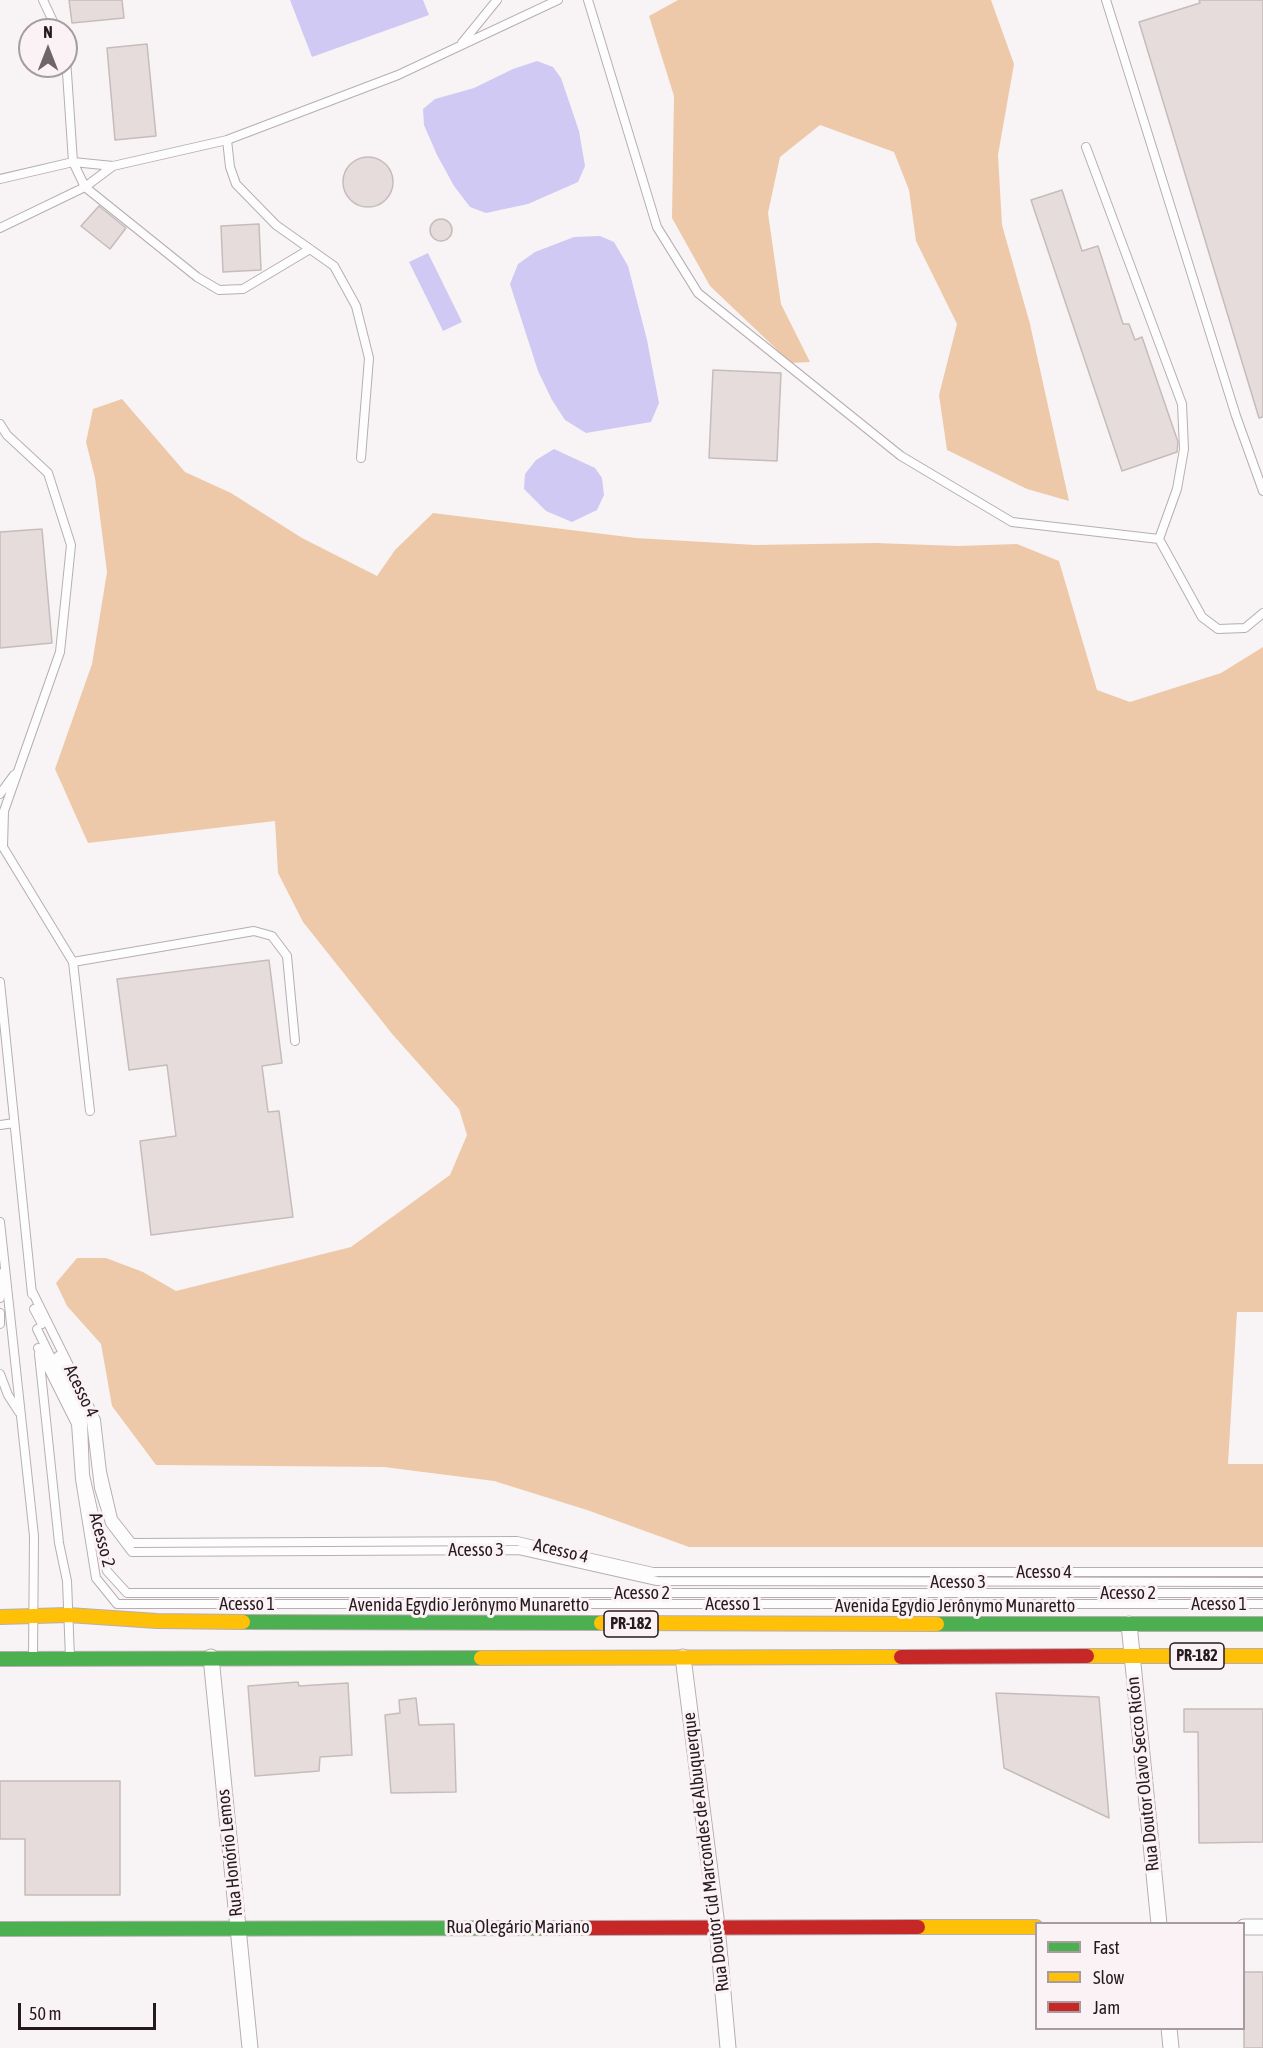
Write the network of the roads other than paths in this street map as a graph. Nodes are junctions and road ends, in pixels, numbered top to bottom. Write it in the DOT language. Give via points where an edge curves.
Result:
graph roads {
  1 [pos="44,0"];
  2 [pos="497,0"];
  3 [pos="558,0"];
  4 [pos="588,0"];
  5 [pos="1106,0"];
  6 [pos="52,18"];
  7 [pos="459,46"];
  8 [pos="67,78"];
  9 [pos="227,140"];
  10 [pos="1086,147"];
  11 [pos="73,162"];
  12 [pos="113,166"];
  13 [pos="0,179"];
  14 [pos="85,186"];
  15 [pos="1,226"];
  16 [pos="310,249"];
  17 [pos="0,424"];
  18 [pos="361,458"];
  19 [pos="1263,491"];
  20 [pos="1159,539"];
  21 [pos="1263,613"];
  22 [pos="19,769"];
  23 [pos="0,794"];
  24 [pos="73,962"];
  25 [pos="0,982"];
  26 [pos="295,1041"];
  27 [pos="90,1111"];
  28 [pos="14,1124"];
  29 [pos="0,1125"];
  30 [pos="0,1222"];
  31 [pos="3,1253"];
  32 [pos="32,1291"];
  33 [pos="0,1298"];
  34 [pos="34,1309"];
  35 [pos="0,1313"];
  36 [pos="0,1324"];
  37 [pos="37,1329"];
  38 [pos="38,1348"];
  39 [pos="0,1374"];
  40 [pos="21,1415"];
  41 [pos="1263,1572"];
  42 [pos="1263,1582"];
  43 [pos="1263,1593"];
  44 [pos="1263,1604"];
  45 [pos="68,1615"];
  46 [pos="32,1616"];
  47 [pos="0,1617"];
  48 [pos="382,1623"];
  49 [pos="1130,1624"];
  50 [pos="1263,1624"];
  51 [pos="382,1647"];
  52 [pos="1131,1656"];
  53 [pos="1263,1656"];
  54 [pos="211,1657"];
  55 [pos="683,1657"];
  56 [pos="0,1659"];
  57 [pos="33,1659"];
  58 [pos="70,1659"];
  59 [pos="1159,1922"];
  60 [pos="717,1926"];
  61 [pos="1035,1927"];
  62 [pos="1245,1927"];
  63 [pos="1263,1927"];
  64 [pos="0,1929"];
  65 [pos="237,1929"];
  66 [pos="1169,2030"];
  67 [pos="250,2048"];
  68 [pos="728,2048"];
  69 [pos="1171,2048"];
  1 -- 6 [label="lane"];
  2 -- 7 [label="lane"];
  3 -- 7 [label="lane"];
  4 -- 20 [label="lane" via="657,227 698,293 901,456 1012,522"];
  5 -- 19 [label="lane"];
  7 -- 9 [label="lane" via="398,75"];
  8 -- 11 [label="lane"];
  9 -- 12 [label="lane"];
  9 -- 16 [label="lane" via="236,184 276,225"];
  10 -- 20 [label="lane" via="1182,404 1184,449 1177,489"];
  11 -- 12 [label="lane"];
  11 -- 13 [label="lane"];
  11 -- 14 [label="lane"];
  12 -- 14 [label="lane"];
  14 -- 15 [label="lane"];
  14 -- 16 [label="lane" via="197,277 219,290 243,289"];
  16 -- 18 [label="lane" via="334,266 359,317 369,358"];
  17 -- 22 [label="lane" via="48,473 70,545 60,652"];
  20 -- 21 [label="lane" via="1202,617 1218,629 1245,628"];
  22 -- 23 [label="lane"];
  22 -- 24 [label="lane" via="4,811 3,847"];
  24 -- 26 [label="lane" via="254,931 272,936 287,956"];
  24 -- 27 [label="lane"];
  25 -- 28 [label="lane"];
  28 -- 29 [label="lane"];
  28 -- 32 [label="lane"];
  30 -- 31 [label="lane"];
  31 -- 33 [label="lane"];
  31 -- 40 [label="lane"];
  32 -- 34 [label="lane"];
  32 -- 41 [label="lane, Acesso 4" via="96,1420 113,1519 132,1543 517,1541 653,1572"];
  34 -- 37 [label="lane"];
  34 -- 42 [label="lane, Acesso 3" via="91,1421 99,1488 110,1523 132,1552 519,1550 657,1581"];
  35 -- 36 [label="lane"];
  37 -- 38 [label="lane"];
  37 -- 43 [label="lane, Acesso 2" via="83,1423 85,1475 107,1571 127,1593"];
  38 -- 44 [label="lane, Acesso 1" via="76,1424 80,1479 96,1578 117,1604"];
  38 -- 45 [label="lane"];
  39 -- 40 [label="lane"];
  40 -- 46 [label="lane" via="34,1536"];
  45 -- 46 [label="main road, Avenida Egydio Jerônymo Munaretto / PR-182"];
  45 -- 48 [label="main road, Avenida Egydio Jerônymo Munaretto / PR-182" via="158,1621"];
  45 -- 58 [label="lane"];
  46 -- 47 [label="main road, Avenida Egydio Jerônymo Munaretto / PR-182"];
  46 -- 57 [label="lane"];
  48 -- 49 [label="main road, Avenida Egydio Jerônymo Munaretto / PR-182"];
  48 -- 51 [label="main road"];
  49 -- 50 [label="main road, Avenida Egydio Jerônymo Munaretto / PR-182"];
  49 -- 52 [label="street, Rua Doutor Olavo Secco Ricón"];
  51 -- 54 [label="main road, PR-182"];
  51 -- 55 [label="main road, PR-182"];
  52 -- 53 [label="main road, PR-182"];
  52 -- 55 [label="main road, PR-182"];
  52 -- 59 [label="street, Rua Doutor Olavo Secco Ricón"];
  54 -- 58 [label="main road, PR-182"];
  54 -- 65 [label="street, Rua Honório Lemos"];
  55 -- 60 [label="street, Rua Doutor Cid Marcondes de Albuquerque"];
  56 -- 57 [label="main road, PR-182"];
  57 -- 58 [label="main road, PR-182"];
  60 -- 61 [label="main road, Rua Olegário Mariano"];
  60 -- 65 [label="main road, Rua Olegário Mariano"];
  60 -- 68 [label="street, Rua Doutor Cid Marcondes de Albuquerque"];
  62 -- 63 [label="street"];
  64 -- 65 [label="main road, Rua Olegário Mariano"];
  65 -- 67 [label="street, Rua Honório Lemos"];
  66 -- 69 [label="street"];
}
